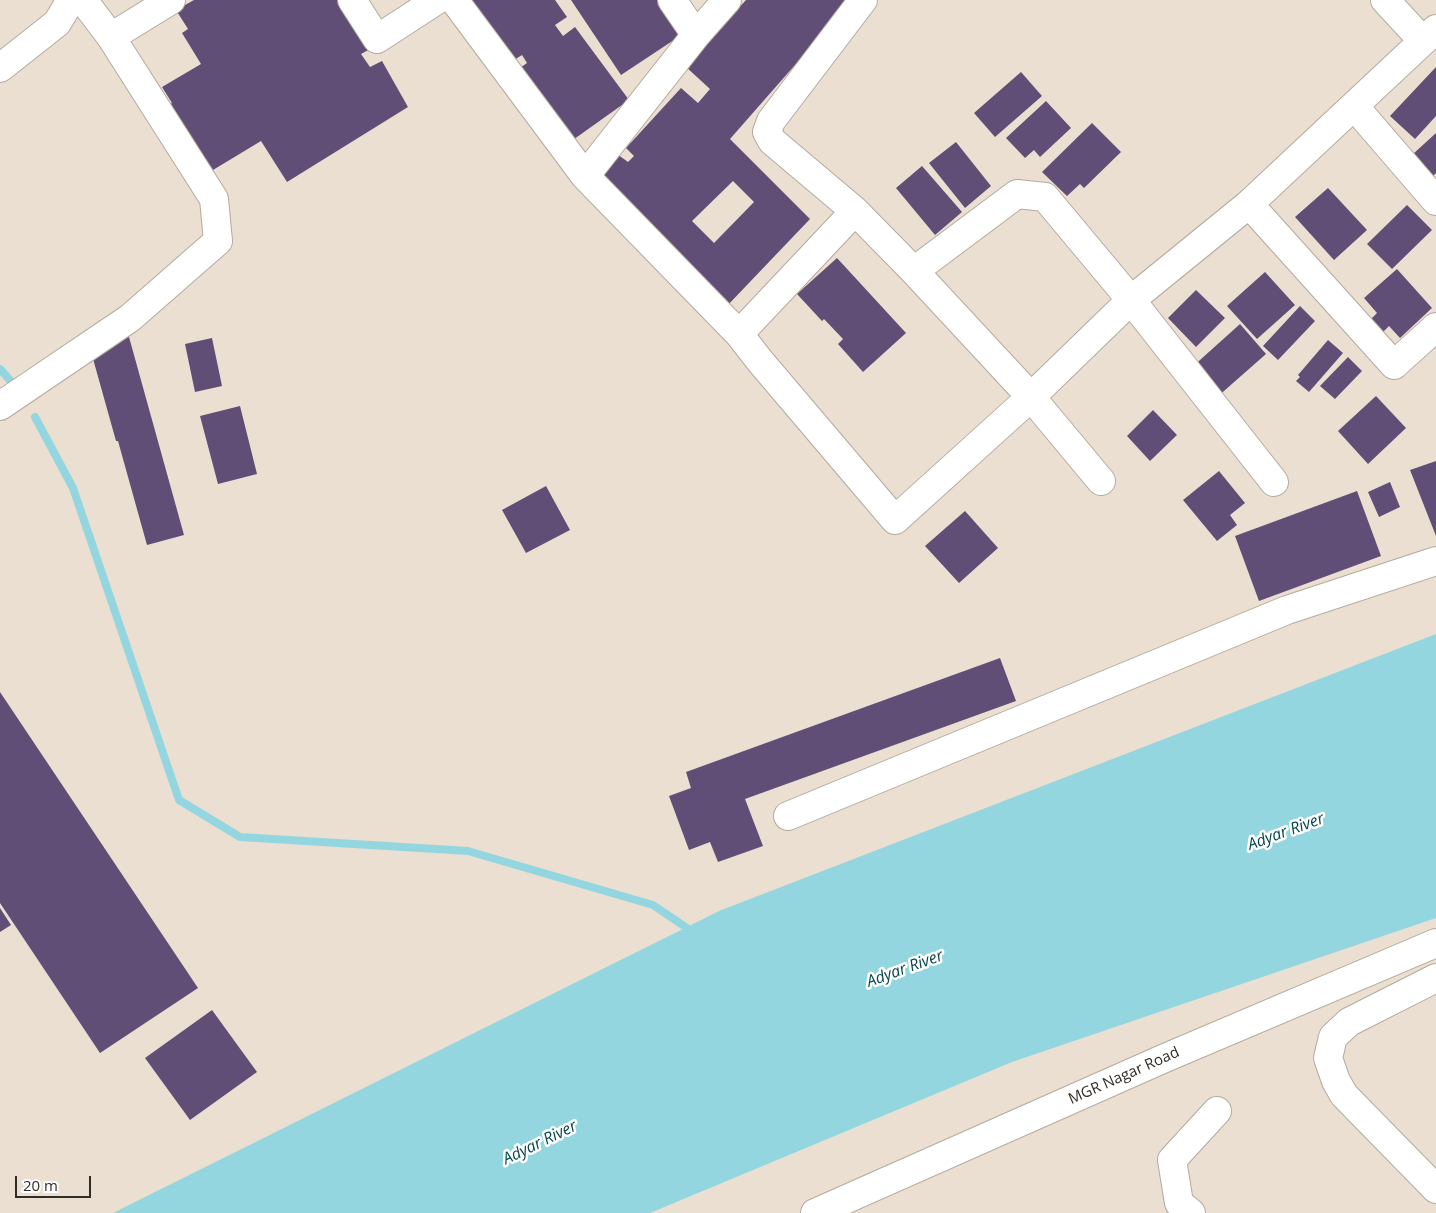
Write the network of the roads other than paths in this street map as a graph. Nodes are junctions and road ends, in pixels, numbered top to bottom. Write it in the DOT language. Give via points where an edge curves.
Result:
graph roads {
  1 [pos="71,0"];
  2 [pos="83,0"];
  3 [pos="171,0"];
  4 [pos="352,0"];
  5 [pos="437,0"];
  6 [pos="454,0"];
  7 [pos="672,0"];
  8 [pos="728,0"];
  9 [pos="863,0"];
  10 [pos="1385,0"];
  11 [pos="696,35"];
  12 [pos="1429,35"];
  13 [pos="111,36"];
  14 [pos="0,68"];
  15 [pos="1354,106"];
  16 [pos="585,176"];
  17 [pos="1436,201"];
  18 [pos="1249,204"];
  19 [pos="855,211"];
  20 [pos="914,271"];
  21 [pos="1131,300"];
  22 [pos="1436,327"];
  23 [pos="739,334"];
  24 [pos="1031,397"];
  25 [pos="0,406"];
  26 [pos="1101,481"];
  27 [pos="1274,482"];
  28 [pos="1436,561"];
  29 [pos="788,816"];
  30 [pos="1436,943"];
  31 [pos="1436,978"];
  32 [pos="1217,1111"];
  33 [pos="1436,1189"];
  34 [pos="815,1213"];
  35 [pos="1191,1213"];
  1 -- 14 [label="street" via="57,23"];
  2 -- 13 [label="street"];
  3 -- 13 [label="street"];
  4 -- 5 [label="street" via="377,39"];
  6 -- 16 [label="street"];
  7 -- 11 [label="street"];
  8 -- 11 [label="street"];
  9 -- 19 [label="street" via="771,121 768,132 772,141"];
  10 -- 12 [label="street"];
  11 -- 16 [label="street"];
  12 -- 15 [label="street"];
  13 -- 25 [label="street" via="214,199 218,241 130,318"];
  15 -- 17 [label="street"];
  15 -- 18 [label="street"];
  16 -- 23 [label="street"];
  18 -- 21 [label="street"];
  18 -- 22 [label="street" via="1394,365"];
  19 -- 20 [label="street"];
  19 -- 23 [label="street"];
  20 -- 21 [label="street" via="1017,194 1045,197"];
  20 -- 24 [label="street"];
  21 -- 24 [label="street"];
  21 -- 27 [label="street"];
  23 -- 24 [label="street" via="895,520"];
  24 -- 26 [label="street"];
  28 -- 29 [label="street" via="1287,610"];
  30 -- 34 [label="street, MGR Nagar Road"];
  31 -- 33 [label="street" via="1349,1022 1333,1037 1328,1058 1344,1095"];
  32 -- 35 [label="street" via="1172,1160 1179,1203"];
}
